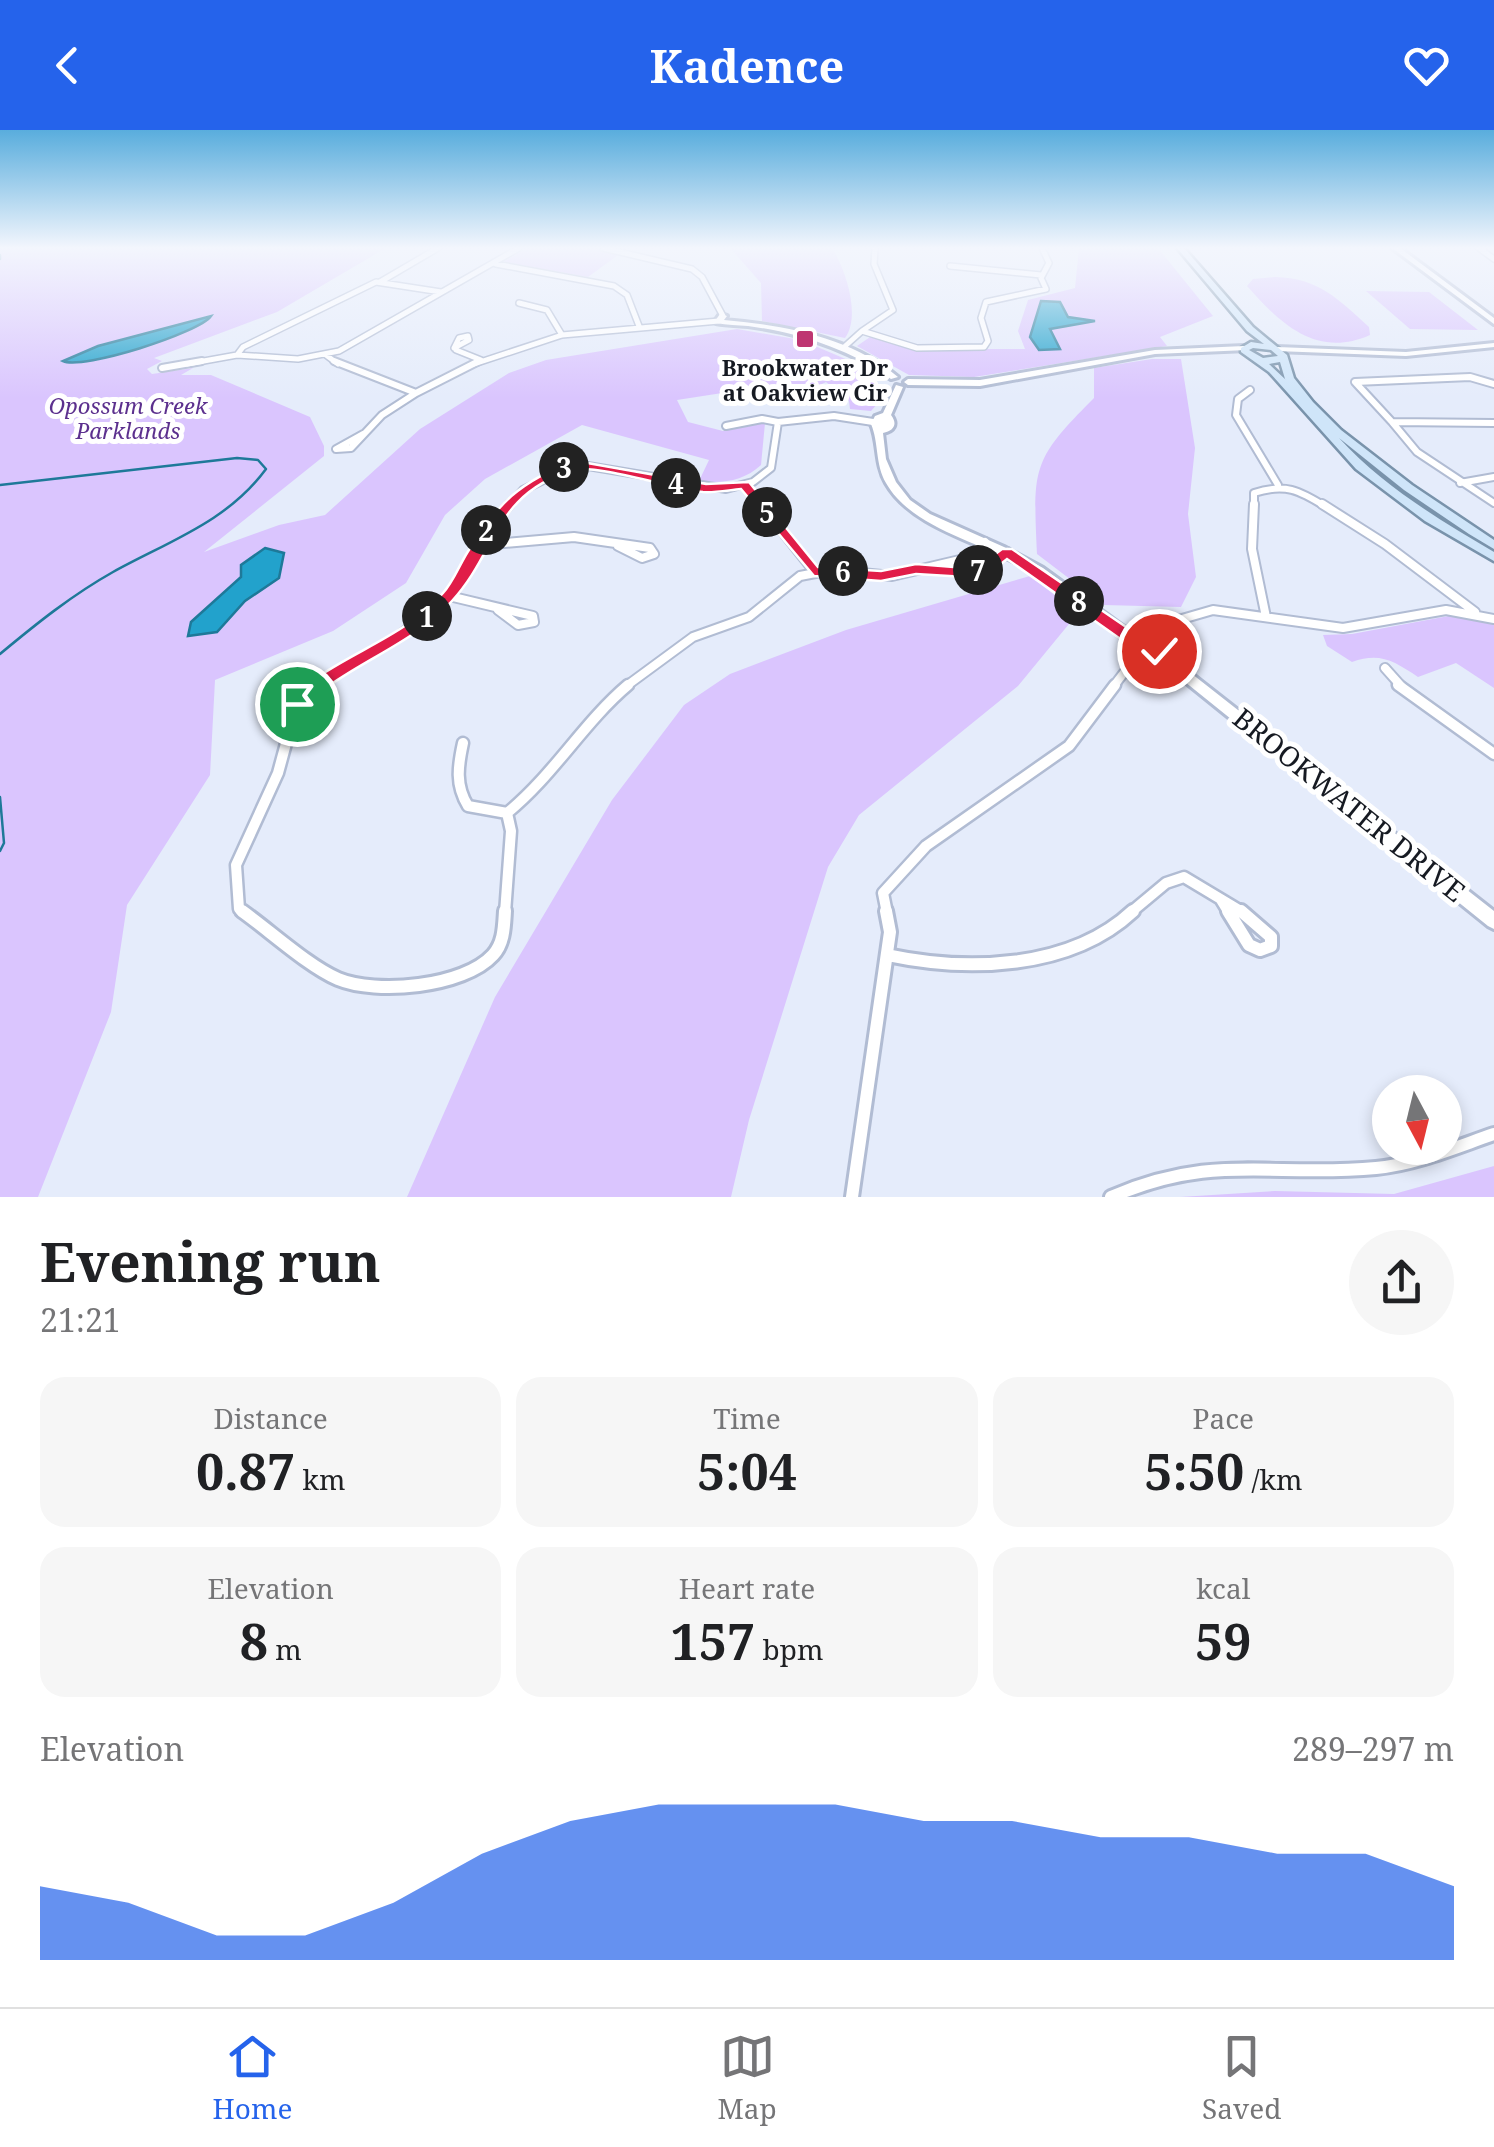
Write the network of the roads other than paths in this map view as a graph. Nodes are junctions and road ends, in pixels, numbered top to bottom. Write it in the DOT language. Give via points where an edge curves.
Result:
graph roads {
  1 [pos="346,298"];
  2 [pos="435,298"];
  3 [pos="628,298"];
  4 [pos="711,298"];
  5 [pos="890,298"];
  6 [pos="1012,298"];
  7 [pos="1212,298"];
  8 [pos="1223,298"];
  9 [pos="1462,298"];
  10 [pos="519,303"];
  11 [pos="721,319"];
  12 [pos="1494,322"];
  13 [pos="639,326"];
  14 [pos="862,331"];
  15 [pos="562,335"];
  16 [pos="1494,347"];
  17 [pos="843,348"];
  18 [pos="1244,348"];
  19 [pos="456,350"];
  20 [pos="1280,353"];
  21 [pos="237,354"];
  22 [pos="326,355"];
  23 [pos="1138,355"];
  24 [pos="1254,358"];
  25 [pos="481,360"];
  26 [pos="162,368"];
  27 [pos="900,382"];
  28 [pos="1494,384"];
  29 [pos="1250,390"];
  30 [pos="416,392"];
  31 [pos="778,422"];
  32 [pos="878,422"];
  33 [pos="1392,422"];
  34 [pos="1494,423"];
  35 [pos="726,426"];
  36 [pos="363,434"];
  37 [pos="1494,477"];
  38 [pos="1460,482"];
  39 [pos="745,485"];
  40 [pos="1278,485"];
  41 [pos="1494,503"];
  42 [pos="986,542"];
  43 [pos="481,545"];
  44 [pos="1494,545"];
  45 [pos="618,546"];
  46 [pos="1007,552"];
  47 [pos="1494,557"];
  48 [pos="916,569"];
  49 [pos="814,571"];
  50 [pos="449,596"];
  51 [pos="498,610"];
  52 [pos="1475,612"];
  53 [pos="1266,617"];
  54 [pos="1494,619"];
  55 [pos="1132,639"];
  56 [pos="1155,646"];
  57 [pos="1139,653"];
  58 [pos="1385,668"];
  59 [pos="463,744"];
  60 [pos="1494,754"];
  61 [pos="507,813"];
  62 [pos="1221,900"];
  63 [pos="1494,921"];
  64 [pos="887,955"];
  65 [pos="1494,1134"];
  66 [pos="852,1197"];
  67 [pos="1111,1197"];
  1 -- 21 [label="street"];
  2 -- 22 [label="street"];
  3 -- 13 [label="street"];
  4 -- 11 [label="street"];
  5 -- 14 [label="street" via="893,310"];
  6 -- 14 [label="street" via="986,302 979,325 988,341 981,348 917,348"];
  7 -- 18 [label="main road" via="1246,338"];
  8 -- 20 [label="main road"];
  9 -- 12 [label="street"];
  10 -- 15 [label="street" via="547,310"];
  11 -- 13 [label="street"];
  11 -- 17 [label="street"];
  13 -- 15 [label="street"];
  14 -- 17 [label="street"];
  15 -- 25 [label="street"];
  16 -- 20 [label="street" via="1408,358"];
  17 -- 27 [label="street"];
  18 -- 20 [label="main road"];
  18 -- 23 [label="street"];
  18 -- 24 [label="main road"];
  19 -- 25 [label="street"];
  20 -- 24 [label="main road"];
  20 -- 44 [label="main road" via="1295,383 1350,443 1420,499"];
  21 -- 22 [label="street"];
  21 -- 26 [label="street"];
  22 -- 30 [label="street"];
  23 -- 24 [label="street"];
  23 -- 27 [label="street" via="998,381"];
  24 -- 47 [label="main road" via="1360,468"];
  25 -- 30 [label="street"];
  27 -- 32 [label="street"];
  28 -- 33 [label="street" via="1470,377 1355,382"];
  29 -- 40 [label="street" via="1235,404 1236,415"];
  30 -- 36 [label="street"];
  31 -- 32 [label="street" via="834,416"];
  31 -- 35 [label="street"];
  31 -- 39 [label="street" via="770,468"];
  32 -- 42 [label="street" via="883,470 899,497 931,520"];
  33 -- 34 [label="street"];
  33 -- 38 [label="street" via="1417,452"];
  37 -- 38 [label="street"];
  38 -- 41 [label="street"];
  39 -- 43 [label="street" via="706,488 569,466 498,512"];
  39 -- 49 [label="street"];
  40 -- 52 [label="street" via="1299,490 1385,544"];
  40 -- 53 [label="street" via="1254,493 1252,549"];
  42 -- 46 [label="street"];
  42 -- 48 [label="street" via="964,560"];
  43 -- 45 [label="street" via="574,538"];
  43 -- 50 [label="street"];
  46 -- 48 [label="street" via="973,571"];
  46 -- 55 [label="street"];
  48 -- 49 [label="street" via="881,576"];
  49 -- 61 [label="street" via="749,617 658,659 604,706"];
  50 -- 51 [label="street"];
  50 -- 61 [label="street" via="394,640 320,680 297,704 278,773 236,865 239,909 338,979 394,987 464,977 503,938"];
  52 -- 53 [label="street" via="1446,610 1343,628"];
  52 -- 54 [label="street"];
  53 -- 56 [label="street" via="1193,613 1168,623"];
  55 -- 56 [label="street"];
  55 -- 57 [label="street"];
  56 -- 57 [label="street"];
  56 -- 63 [label="street, BROOKWATER DRIVE"];
  57 -- 64 [label="street" via="1069,746 926,846 887,885"];
  58 -- 60 [label="street"];
  59 -- 61 [label="street" via="460,796 468,806"];
  62 -- 62 [label="street" via="1262,928 1270,946 1250,945"];
  62 -- 64 [label="street" via="1206,885 1182,877 1113,928 1067,950 1028,959 920,964"];
  64 -- 66 [label="street"];
  65 -- 67 [label="street" via="1377,1168 1231,1163 1166,1173"];
}
